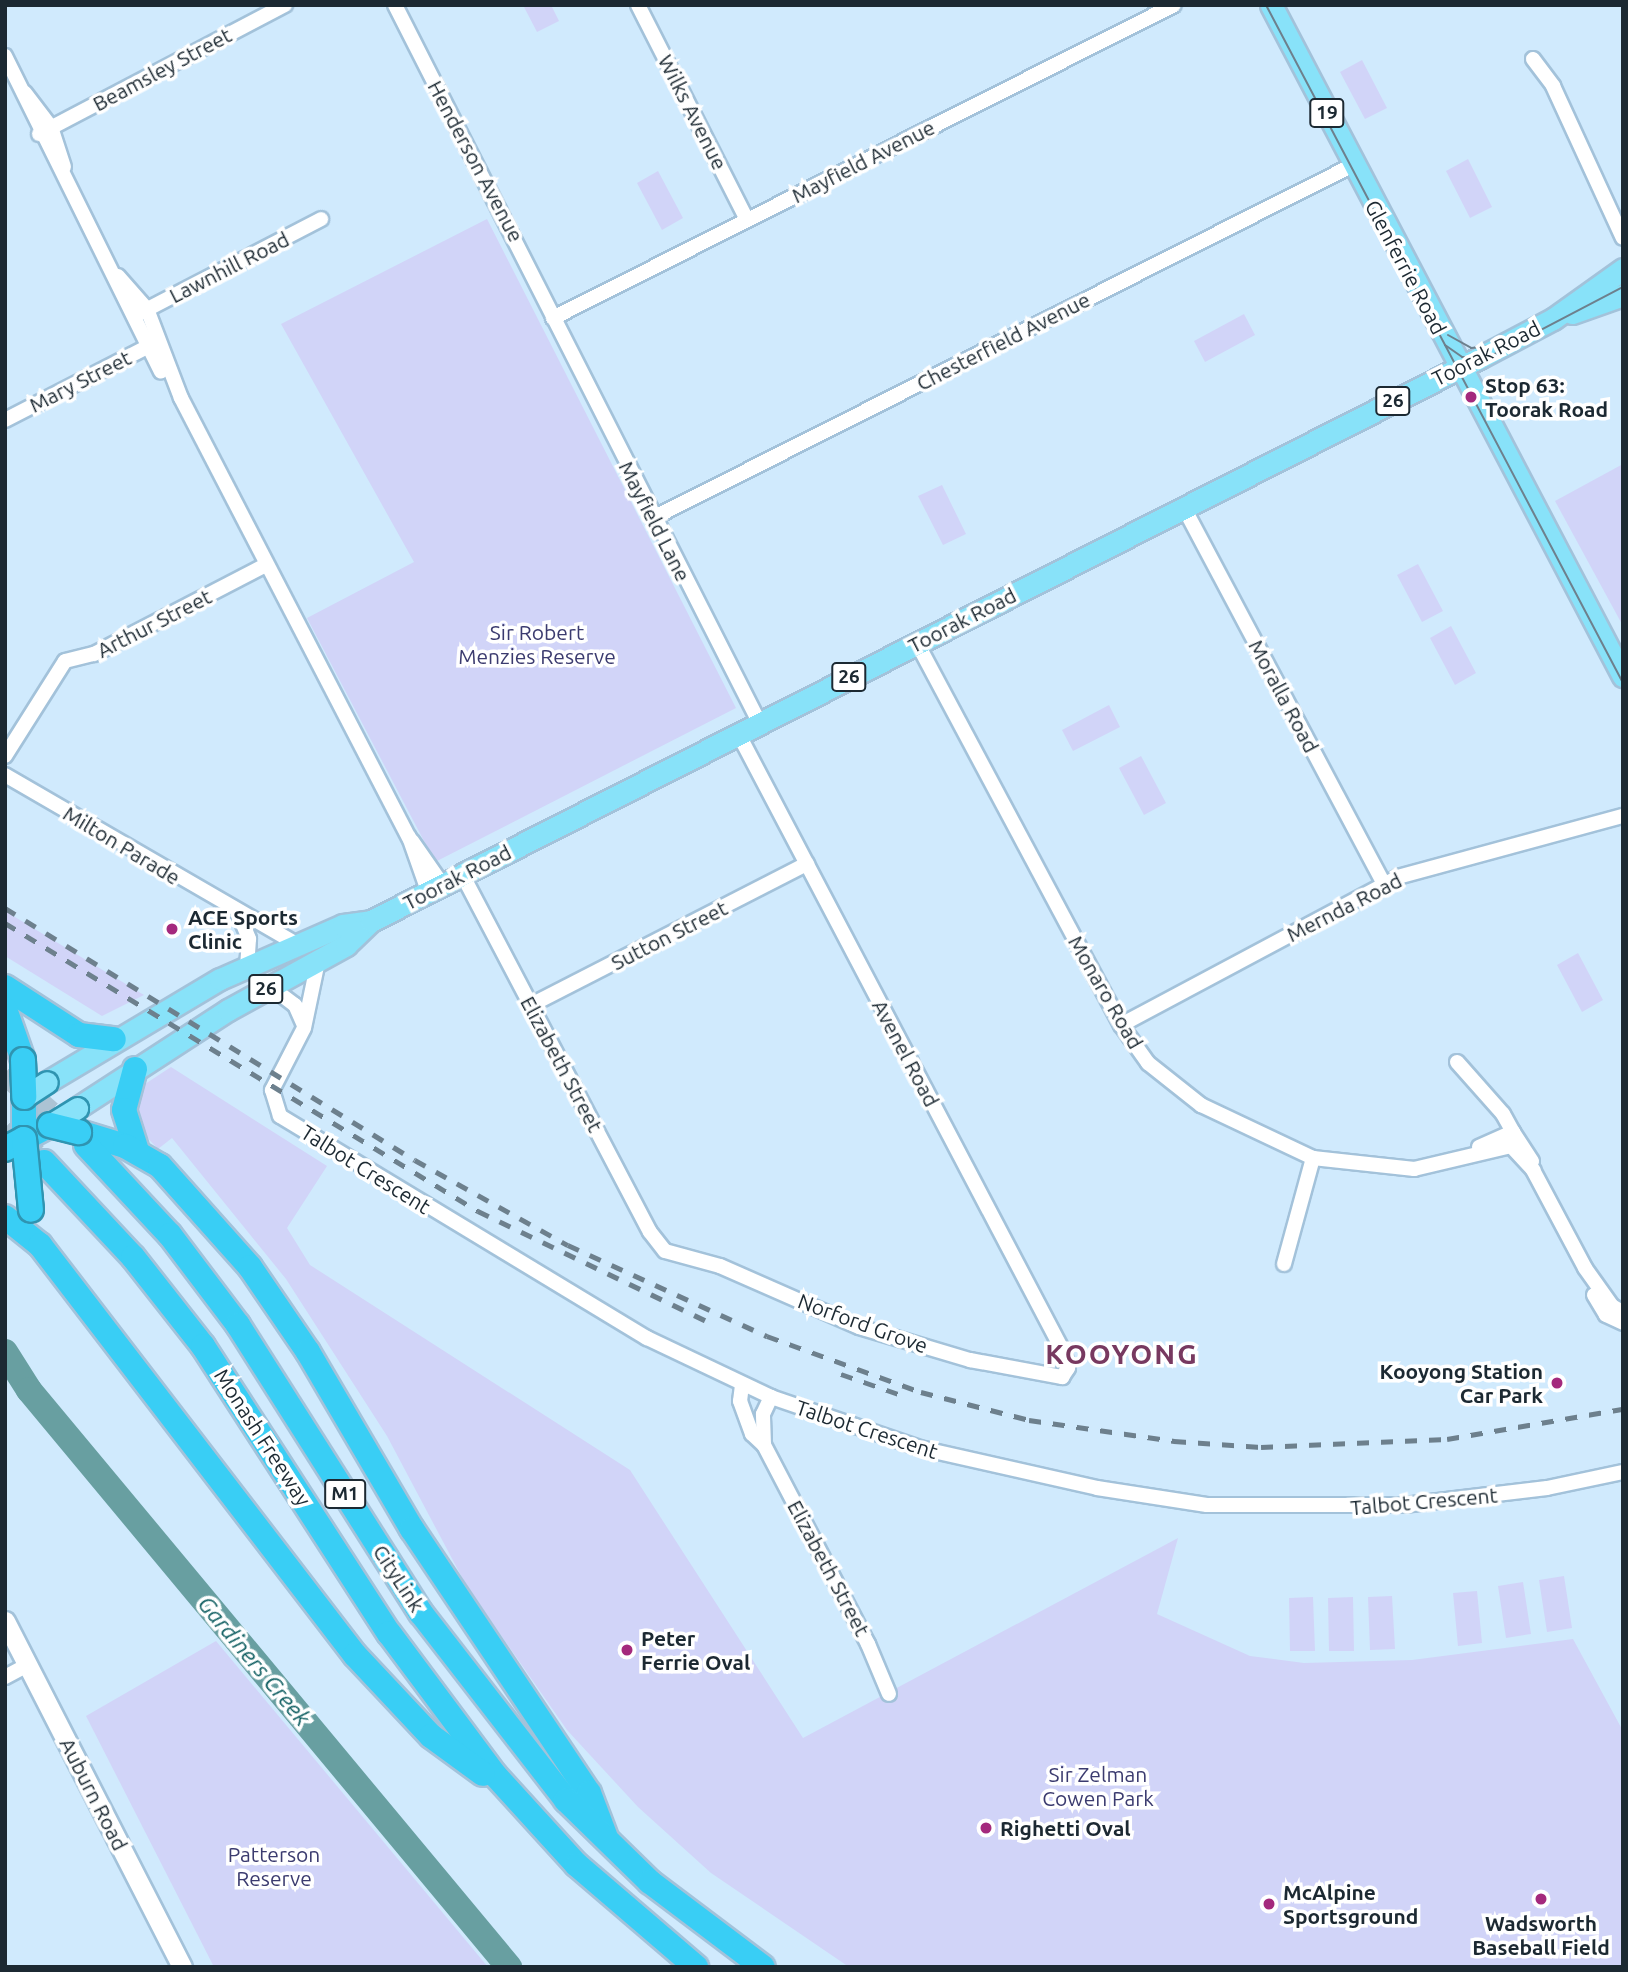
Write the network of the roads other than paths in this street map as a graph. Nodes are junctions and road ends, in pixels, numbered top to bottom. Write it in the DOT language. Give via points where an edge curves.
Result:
graph roads {
  1 [pos="285,5"];
  2 [pos="395,5"];
  3 [pos="638,5"];
  4 [pos="1174,5"];
  5 [pos="1271,5"];
  6 [pos="5,57"];
  7 [pos="1533,59"];
  8 [pos="45,131"];
  9 [pos="1353,165"];
  10 [pos="321,219"];
  11 [pos="747,219"];
  12 [pos="1623,238"];
  13 [pos="1623,270"];
  14 [pos="1623,295"];
  15 [pos="141,312"];
  16 [pos="553,318"];
  17 [pos="1553,319"];
  18 [pos="151,345"];
  19 [pos="1459,368"];
  20 [pos="5,420"];
  21 [pos="1184,508"];
  22 [pos="653,518"];
  23 [pos="263,567"];
  24 [pos="917,643"];
  25 [pos="1623,676"];
  26 [pos="759,722"];
  27 [pos="738,733"];
  28 [pos="5,756"];
  29 [pos="5,775"];
  30 [pos="1623,816"];
  31 [pos="807,864"];
  32 [pos="462,874"];
  33 [pos="1384,884"];
  34 [pos="435,888"];
  35 [pos="239,915"];
  36 [pos="371,921"];
  37 [pos="297,944"];
  38 [pos="318,961"];
  39 [pos="247,966"];
  40 [pos="5,987"];
  41 [pos="271,987"];
  42 [pos="531,1005"];
  43 [pos="5,1009"];
  44 [pos="1121,1025"];
  45 [pos="304,1026"];
  46 [pos="114,1040"];
  47 [pos="1457,1062"];
  48 [pos="135,1069"];
  49 [pos="15,1123"];
  50 [pos="50,1125"];
  51 [pos="1512,1139"];
  52 [pos="86,1145"];
  53 [pos="137,1152"];
  54 [pos="1312,1158"];
  55 [pos="44,1162"];
  56 [pos="7,1218"];
  57 [pos="40,1245"];
  58 [pos="665,1251"];
  59 [pos="1284,1264"];
  60 [pos="1585,1268"];
  61 [pos="1623,1312"];
  62 [pos="1623,1324"];
  63 [pos="1066,1374"];
  64 [pos="742,1385"];
  65 [pos="771,1397"];
  66 [pos="764,1445"];
  67 [pos="1623,1472"];
  68 [pos="5,1621"];
  69 [pos="27,1665"];
  70 [pos="5,1677"];
  71 [pos="889,1694"];
  72 [pos="512,1795"];
  73 [pos="607,1842"];
  74 [pos="182,1967"];
  75 [pos="696,1967"];
  76 [pos="763,1967"];
  1 -- 8 [label="street, Beamsley Street"];
  2 -- 16 [label="street, Henderson Avenue"];
  3 -- 11 [label="street, Wilks Avenue"];
  4 -- 11 [label="street, Mayfield Avenue"];
  5 -- 9 [label="main road, Glenferrie Road / 19"];
  6 -- 8 [label="street"];
  7 -- 12 [label="street" via="1553,86"];
  8 -- 15 [label="street"];
  9 -- 19 [label="main road, Glenferrie Road / 19"];
  9 -- 22 [label="street, Chesterfield Avenue"];
  10 -- 15 [label="street, Lawnhill Road"];
  11 -- 16 [label="street, Mayfield Avenue"];
  13 -- 17 [label="main road, Toorak Road / 26"];
  14 -- 17 [label="main road, Toorak Road / 26"];
  15 -- 18 [label="street"];
  16 -- 22 [label="street, Mayfield Lane"];
  17 -- 19 [label="main road, Toorak Road / 26"];
  18 -- 20 [label="street, Mary Street"];
  18 -- 23 [label="street" via="240,513"];
  19 -- 21 [label="main road, Toorak Road / 26"];
  19 -- 25 [label="main road, Glenferrie Road / 19"];
  21 -- 24 [label="main road, Toorak Road / 26"];
  21 -- 33 [label="street, Moralla Road"];
  22 -- 26 [label="street, Mayfield Lane"];
  23 -- 28 [label="street, Arthur Street" via="94,654 65,661"];
  23 -- 34 [label="street" via="291,609"];
  24 -- 26 [label="main road, Toorak Road / 26"];
  24 -- 44 [label="street, Monaro Road"];
  26 -- 27 [label="main road, Toorak Road / 26"];
  27 -- 31 [label="street, Avenel Road"];
  27 -- 32 [label="main road, Toorak Road / 26"];
  29 -- 35 [label="street, Milton Parade"];
  30 -- 33 [label="street, Mernda Road"];
  31 -- 42 [label="street, Sutton Street"];
  31 -- 63 [label="street, Avenel Road" via="1064,1353"];
  32 -- 34 [label="main road, Toorak Road / 26"];
  32 -- 42 [label="street, Elizabeth Street"];
  33 -- 44 [label="street, Mernda Road"];
  34 -- 36 [label="main road, Toorak Road / 26"];
  35 -- 37 [label="street, Milton Parade"];
  35 -- 39 [label="street" via="249,939"];
  36 -- 37 [label="main road, Toorak Road / 26" via="343,925"];
  36 -- 38 [label="main road, Toorak Road / 26"];
  37 -- 39 [label="main road, Toorak Road / 26"];
  38 -- 41 [label="main road, Toorak Road / 26"];
  38 -- 45 [label="street, Talbot Crescent"];
  39 -- 46 [label="main road, Toorak Road / 26"];
  40 -- 46 [label="highway" via="79,1035"];
  41 -- 45 [label="street" via="295,1005"];
  41 -- 48 [label="main road, Toorak Road / 26"];
  42 -- 58 [label="street, Elizabeth Street"];
  43 -- 49 [label="highway, bridge" via="23,1060"];
  44 -- 54 [label="street, Monaro Road" via="1148,1063 1201,1105"];
  45 -- 64 [label="street, Talbot Crescent" via="273,1086 280,1116 579,1298"];
  46 -- 49 [label="main road, Toorak Road / 26, bridge" via="47,1082"];
  47 -- 51 [label="street" via="1491,1097"];
  48 -- 50 [label="main road, Toorak Road / 26, bridge"];
  48 -- 53 [label="highway" via="124,1110"];
  49 -- 50 [label="highway, Toorak Road / 26"];
  49 -- 57 [label="highway, bridge"];
  50 -- 53 [label="highway, bridge"];
  51 -- 54 [label="street, Monaro Road" via="1502,1132 1475,1150 1415,1169"];
  51 -- 60 [label="street" via="1529,1151 1533,1170"];
  52 -- 73 [label="highway, CityLink / M1" via="205,1281 458,1664 566,1800"];
  53 -- 73 [label="highway" via="160,1166 205,1211 268,1292 412,1528 589,1793"];
  54 -- 59 [label="street"];
  55 -- 72 [label="highway, Monash Freeway / M1" via="133,1257 203,1346 389,1633"];
  56 -- 57 [label="highway"];
  57 -- 72 [label="highway" via="355,1655 431,1736"];
  58 -- 63 [label="street, Norford Grove" via="720,1266 859,1327 1047,1378"];
  60 -- 61 [label="street" via="1612,1306"];
  60 -- 62 [label="street" via="1606,1315"];
  64 -- 65 [label="street, Talbot Crescent"];
  64 -- 66 [label="street, Elizabeth Street" via="740,1401 746,1420"];
  65 -- 66 [label="street, Elizabeth Street" via="763,1414"];
  65 -- 67 [label="street, Talbot Crescent" via="920,1448 1097,1488 1207,1505 1404,1505 1533,1490"];
  66 -- 71 [label="street, Elizabeth Street" via="879,1664"];
  68 -- 69 [label="main road, Auburn Road"];
  69 -- 70 [label="street"];
  69 -- 74 [label="main road, Auburn Road"];
  72 -- 75 [label="highway, M1" via="577,1865"];
  73 -- 76 [label="highway, CityLink / M1" via="698,1922"];
}
